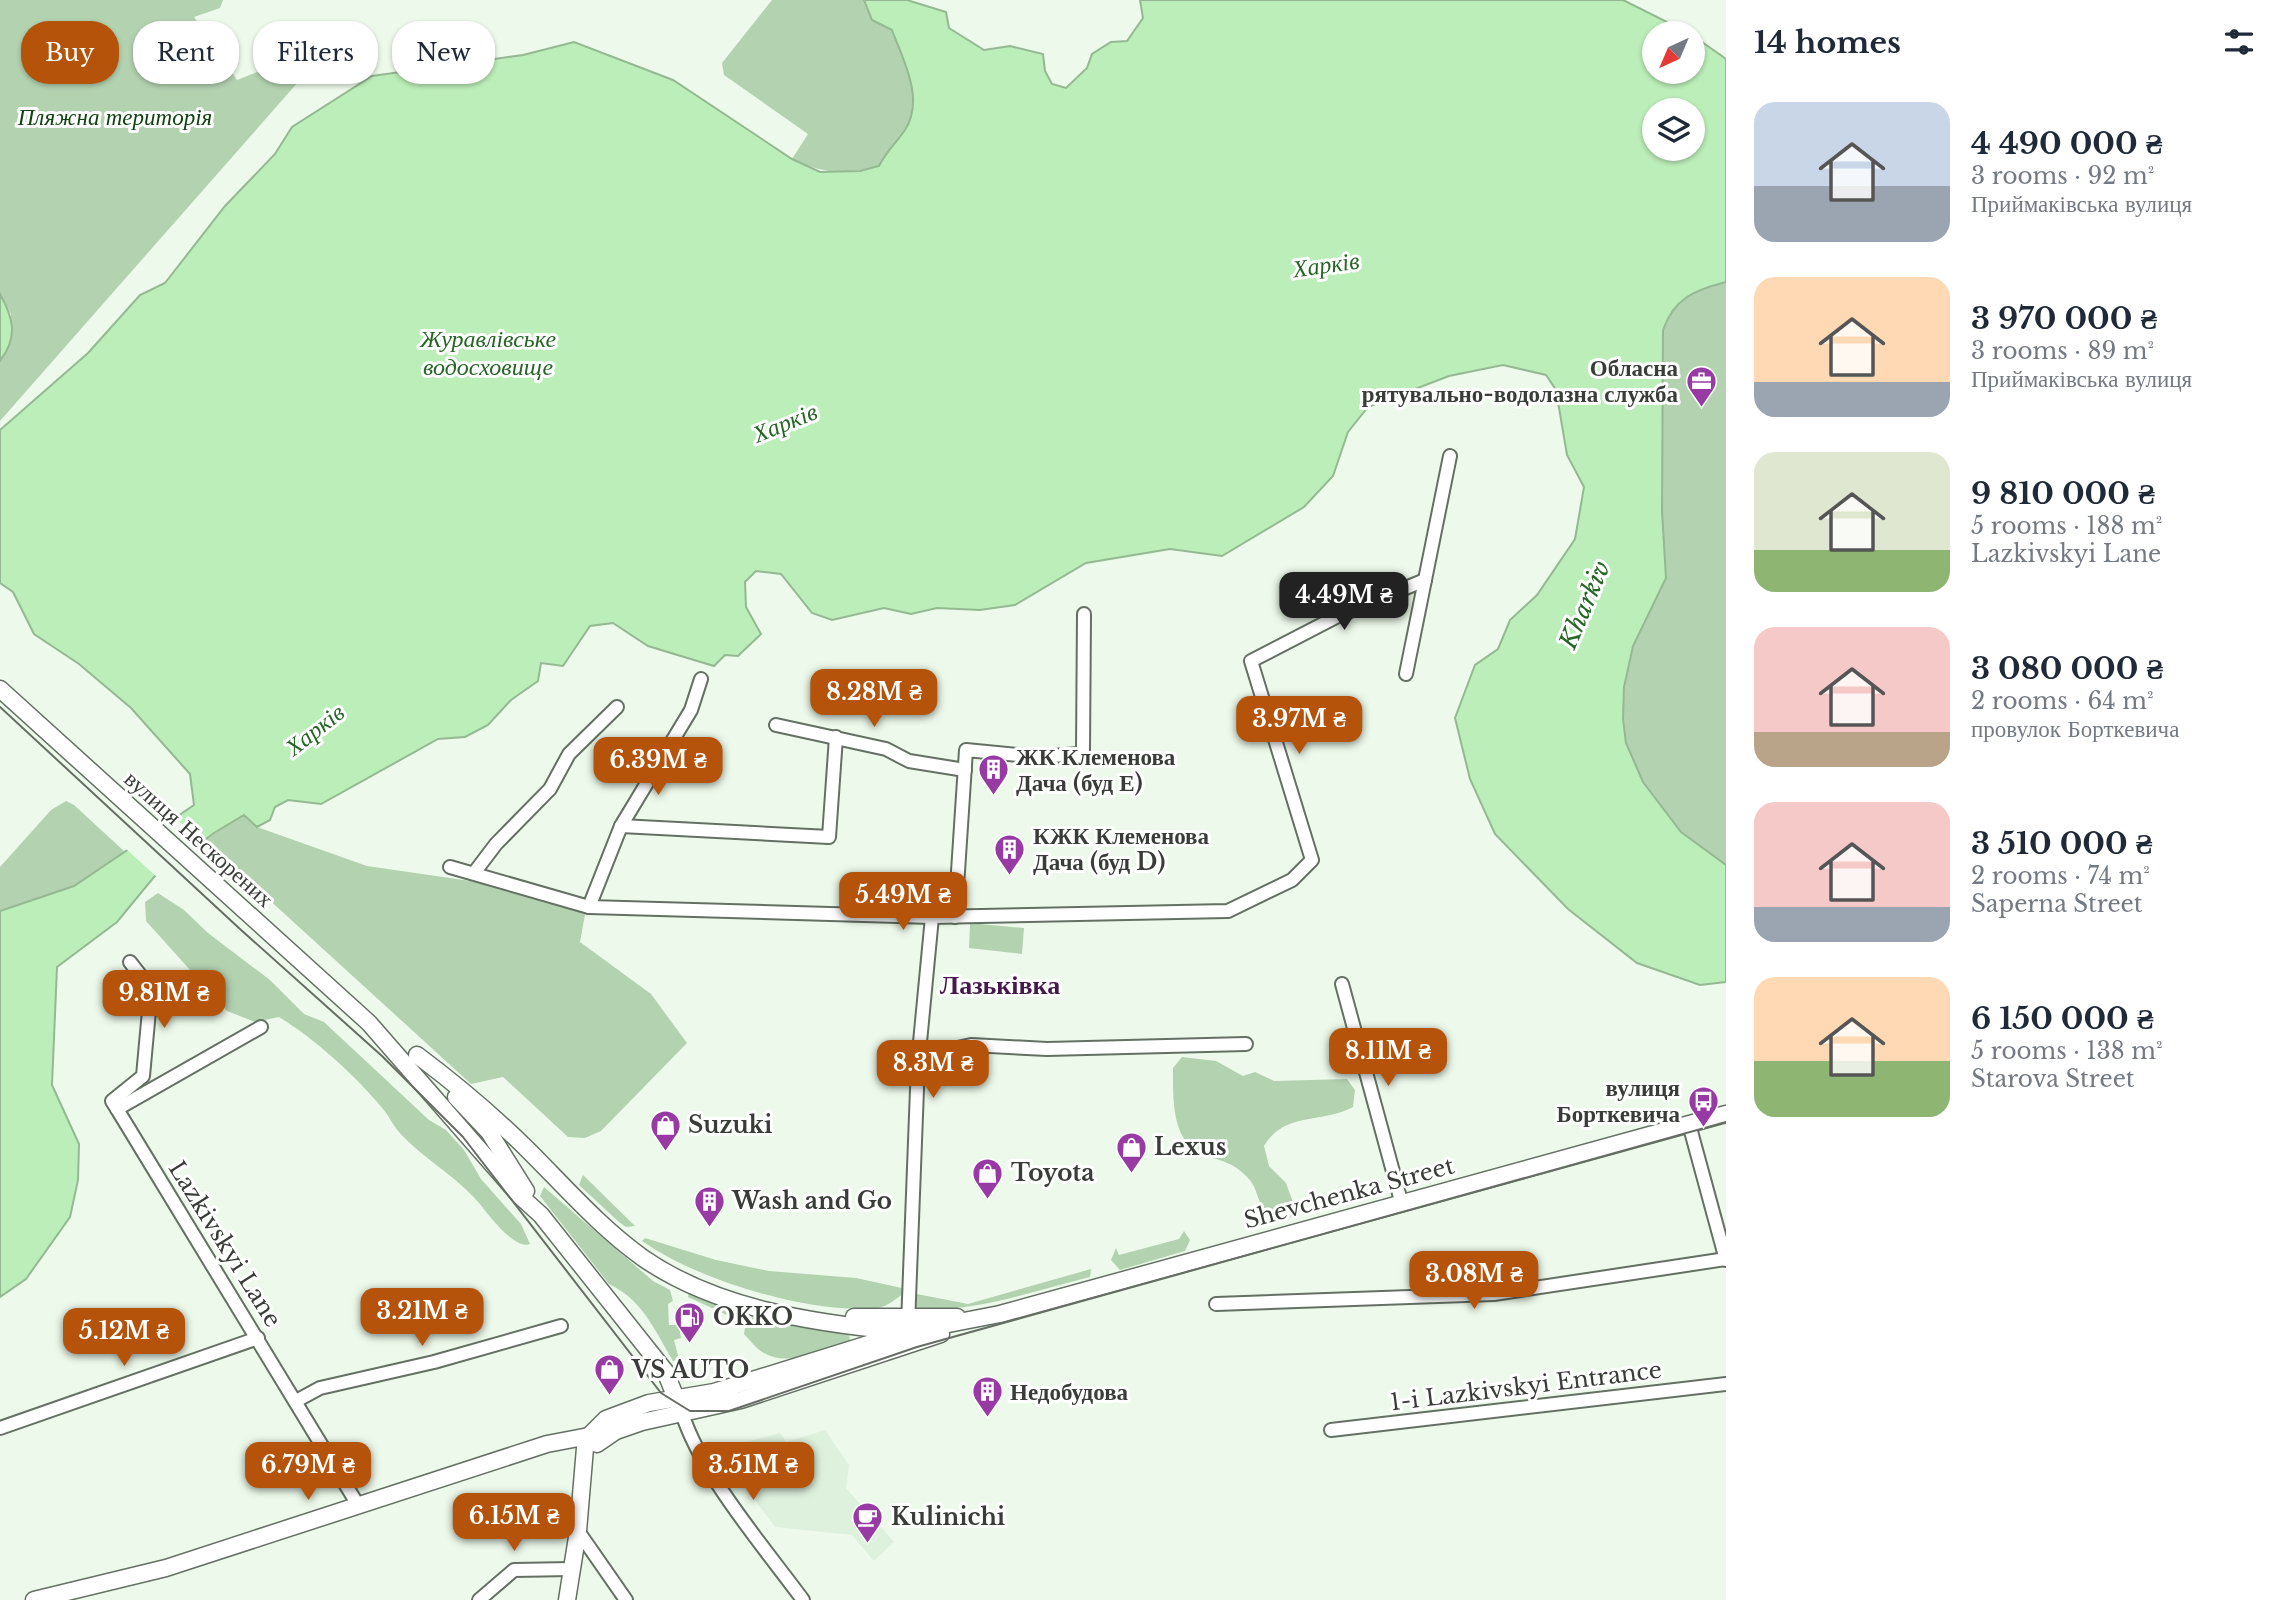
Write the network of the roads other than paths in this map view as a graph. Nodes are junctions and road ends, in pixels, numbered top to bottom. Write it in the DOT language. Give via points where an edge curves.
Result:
graph roads {
  1 [pos="1450,456"];
  2 [pos="1425,580"];
  3 [pos="1084,614"];
  4 [pos="1406,674"];
  5 [pos="701,679"];
  6 [pos="0,688"];
  7 [pos="617,707"];
  8 [pos="776,725"];
  9 [pos="836,737"];
  10 [pos="965,770"];
  11 [pos="621,826"];
  12 [pos="450,867"];
  13 [pos="474,873"];
  14 [pos="589,907"];
  15 [pos="932,917"];
  16 [pos="955,917"];
  17 [pos="130,962"];
  18 [pos="1342,984"];
  19 [pos="261,1027"];
  20 [pos="1247,1044"];
  21 [pos="412,1060"];
  22 [pos="918,1063"];
  23 [pos="117,1109"];
  24 [pos="1726,1114"];
  25 [pos="1689,1124"];
  26 [pos="489,1132"];
  27 [pos="560,1186"];
  28 [pos="1401,1202"];
  29 [pos="536,1208"];
  30 [pos="1726,1259"];
  31 [pos="1216,1304"];
  32 [pos="780,1312"];
  33 [pos="984,1318"];
  34 [pos="908,1325"];
  35 [pos="561,1326"];
  36 [pos="850,1326"];
  37 [pos="953,1329"];
  38 [pos="258,1338"];
  39 [pos="855,1353"];
  40 [pos="1726,1384"];
  41 [pos="296,1401"];
  42 [pos="680,1405"];
  43 [pos="0,1428"];
  44 [pos="1331,1430"];
  45 [pos="596,1437"];
  46 [pos="358,1505"];
  47 [pos="578,1531"];
  48 [pos="571,1569"];
  49 [pos="34,1600"];
  50 [pos="479,1600"];
  51 [pos="567,1600"];
  52 [pos="626,1600"];
  53 [pos="803,1600"];
  1 -- 2 [label="street"];
  2 -- 4 [label="street"];
  2 -- 16 [label="street" via="1340,615 1251,661 1312,860 1282,886 1228,911"];
  3 -- 10 [label="street" via="1083,750 1073,757 966,750"];
  5 -- 11 [label="street" via="691,710"];
  6 -- 21 [label="main road, вулиця Нескорених"];
  7 -- 13 [label="street" via="569,754 550,789"];
  8 -- 9 [label="street"];
  9 -- 10 [label="street" via="887,749 909,761"];
  9 -- 11 [label="street" via="829,837"];
  10 -- 16 [label="street"];
  11 -- 14 [label="street"];
  12 -- 13 [label="street"];
  13 -- 14 [label="street"];
  14 -- 15 [label="street"];
  15 -- 16 [label="street"];
  15 -- 22 [label="street"];
  17 -- 23 [label="street" via="152,989 144,1076 112,1101"];
  18 -- 28 [label="street"];
  19 -- 23 [label="street"];
  20 -- 22 [label="street" via="1047,1049 971,1045"];
  21 -- 26 [label="main road"];
  21 -- 27 [label="main road" via="457,1085"];
  21 -- 29 [label="main road, вулиця Нескорених" via="520,1196"];
  22 -- 34 [label="street"];
  23 -- 38 [label="street, Lazkivskyi Lane"];
  24 -- 25 [label="main road, Shevchenka Street"];
  25 -- 28 [label="main road, Shevchenka Street"];
  25 -- 30 [label="street"];
  26 -- 27 [label="main road"];
  26 -- 29 [label="main road, вулиця Нескорених"];
  27 -- 29 [label="main road" via="541,1184"];
  27 -- 32 [label="main road" via="660,1269 719,1295"];
  28 -- 33 [label="main road, Shevchenka Street"];
  29 -- 42 [label="main road, вулиця Нескорених" via="665,1371"];
  30 -- 31 [label="street" via="1494,1293"];
  32 -- 34 [label="main road"];
  32 -- 36 [label="main road"];
  33 -- 34 [label="main road, Shevchenka Street"];
  33 -- 37 [label="main road, Shevchenka Street"];
  34 -- 36 [label="main road"];
  34 -- 37 [label="main road"];
  34 -- 39 [label="main road" via="901,1340"];
  35 -- 41 [label="street" via="320,1388"];
  36 -- 39 [label="main road"];
  37 -- 39 [label="main road, Shevchenka Street"];
  38 -- 41 [label="street, Lazkivskyi Lane"];
  38 -- 43 [label="street"];
  39 -- 42 [label="main road, Shevchenka Street" via="741,1400"];
  40 -- 44 [label="street, 1-i Lazkivskyi Entrance"];
  41 -- 46 [label="street, Lazkivskyi Lane"];
  42 -- 45 [label="main road, Shevchenka Street" via="649,1403 610,1417"];
  42 -- 53 [label="street" via="687,1429 718,1480"];
  45 -- 46 [label="main road" via="547,1444"];
  45 -- 47 [label="main road" via="584,1459"];
  46 -- 49 [label="main road" via="166,1568"];
  47 -- 48 [label="main road"];
  47 -- 52 [label="street"];
  48 -- 50 [label="street" via="514,1570"];
  48 -- 51 [label="main road"];
}
